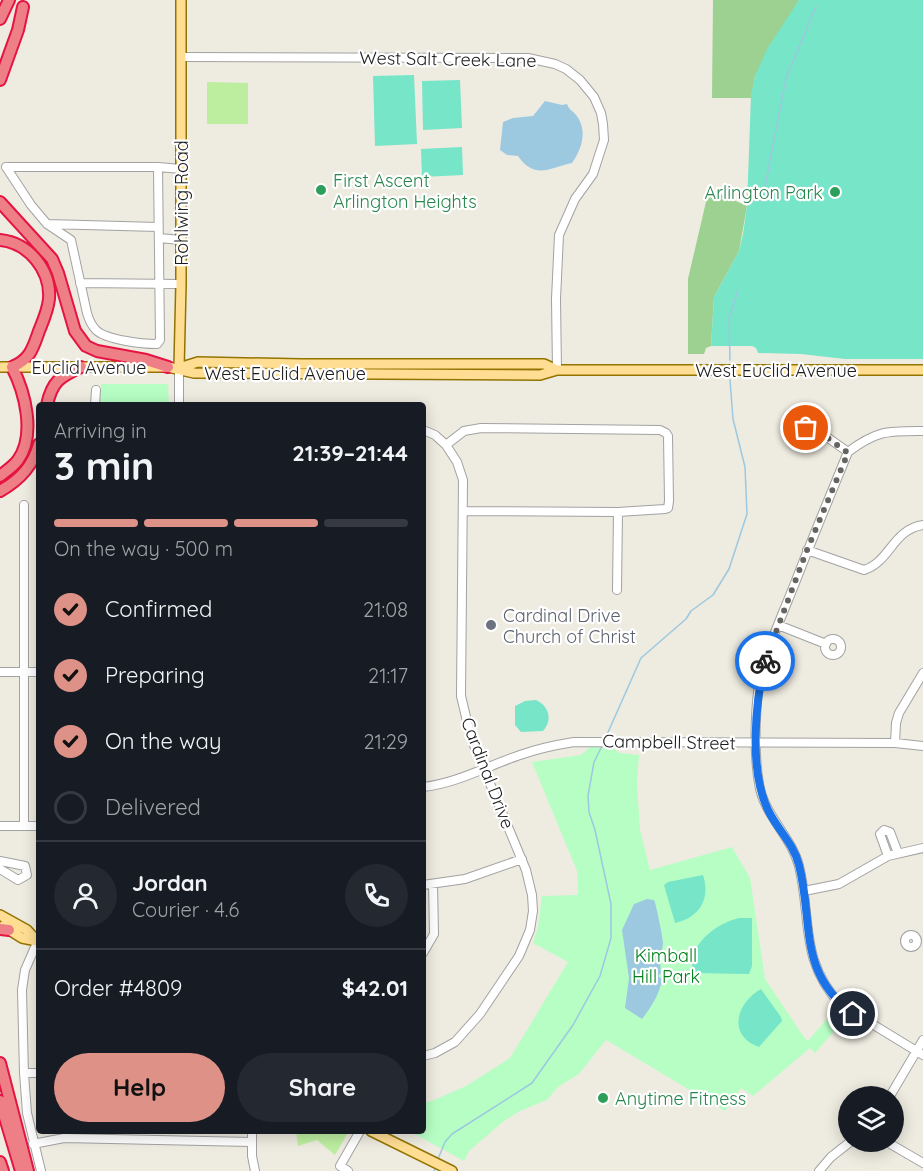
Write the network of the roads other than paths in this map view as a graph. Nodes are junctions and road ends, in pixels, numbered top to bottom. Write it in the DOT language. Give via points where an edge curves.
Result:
graph roads {
  1 [pos="9,0"];
  2 [pos="181,0"];
  3 [pos="24,3"];
  4 [pos="0,19"];
  5 [pos="182,57"];
  6 [pos="0,62"];
  7 [pos="0,80"];
  8 [pos="158,167"];
  9 [pos="181,170"];
  10 [pos="0,202"];
  11 [pos="47,224"];
  12 [pos="158,227"];
  13 [pos="159,238"];
  14 [pos="0,240"];
  15 [pos="181,240"];
  16 [pos="159,282"];
  17 [pos="80,283"];
  18 [pos="181,284"];
  19 [pos="0,367"];
  20 [pos="12,367"];
  21 [pos="81,367"];
  22 [pos="173,368"];
  23 [pos="557,370"];
  24 [pos="923,370"];
  25 [pos="96,390"];
  26 [pos="49,402"];
  27 [pos="95,402"];
  28 [pos="179,402"];
  29 [pos="817,430"];
  30 [pos="426,431"];
  31 [pos="923,431"];
  32 [pos="446,445"];
  33 [pos="848,453"];
  34 [pos="36,454"];
  35 [pos="0,476"];
  36 [pos="0,491"];
  37 [pos="24,505"];
  38 [pos="463,511"];
  39 [pos="618,512"];
  40 [pos="923,525"];
  41 [pos="807,550"];
  42 [pos="617,590"];
  43 [pos="778,625"];
  44 [pos="826,644"];
  45 [pos="0,672"];
  46 [pos="24,672"];
  47 [pos="36,672"];
  48 [pos="923,673"];
  49 [pos="757,743"];
  50 [pos="894,743"];
  51 [pos="923,746"];
  52 [pos="484,769"];
  53 [pos="426,786"];
  54 [pos="0,826"];
  55 [pos="24,826"];
  56 [pos="36,826"];
  57 [pos="923,848"];
  58 [pos="898,853"];
  59 [pos="888,856"];
  60 [pos="522,859"];
  61 [pos="0,861"];
  62 [pos="0,869"];
  63 [pos="426,885"];
  64 [pos="433,885"];
  65 [pos="804,891"];
  66 [pos="0,915"];
  67 [pos="3,928"];
  68 [pos="36,938"];
  69 [pos="36,940"];
  70 [pos="36,945"];
  71 [pos="426,948"];
  72 [pos="923,1040"];
  73 [pos="920,1053"];
  74 [pos="426,1055"];
  75 [pos="0,1063"];
  76 [pos="24,1073"];
  77 [pos="36,1073"];
  78 [pos="897,1086"];
  79 [pos="0,1101"];
  80 [pos="252,1134"];
  81 [pos="358,1134"];
  82 [pos="377,1134"];
  83 [pos="251,1142"];
  84 [pos="33,1144"];
  85 [pos="838,1151"];
  86 [pos="904,1152"];
  87 [pos="0,1162"];
  88 [pos="923,1163"];
  89 [pos="449,1170"];
  90 [pos="3,1171"];
  91 [pos="21,1171"];
  92 [pos="28,1171"];
  93 [pos="41,1171"];
  94 [pos="255,1171"];
  95 [pos="348,1171"];
  96 [pos="819,1171"];
  1 -- 4 [label="highway"];
  2 -- 5 [label="main road, Rohlwing Road"];
  3 -- 6 [label="highway"];
  3 -- 7 [label="highway"];
  5 -- 9 [label="main road, Rohlwing Road"];
  5 -- 23 [label="street, West Salt Creek Lane" via="528,58 555,64 580,80 601,113 604,140 593,174 570,209 559,235"];
  8 -- 9 [label="street"];
  8 -- 11 [label="street" via="6,167"];
  8 -- 12 [label="street"];
  9 -- 15 [label="main road, Rohlwing Road"];
  10 -- 22 [label="highway" via="52,259 75,330 86,346"];
  11 -- 12 [label="street"];
  11 -- 17 [label="street" via="71,240"];
  12 -- 13 [label="street"];
  13 -- 15 [label="street"];
  13 -- 16 [label="street"];
  14 -- 20 [label="highway" via="20,246 34,256 49,288 48,305 32,353"];
  15 -- 18 [label="main road, Rohlwing Road"];
  16 -- 17 [label="street"];
  16 -- 17 [label="street" via="157,344 98,332 90,322"];
  16 -- 18 [label="street"];
  18 -- 22 [label="main road, Rohlwing Road"];
  19 -- 20 [label="main road, Euclid Avenue"];
  20 -- 21 [label="main road, Euclid Avenue"];
  20 -- 35 [label="highway" via="23,400 27,434 18,460"];
  21 -- 22 [label="main road, Euclid Avenue"];
  21 -- 26 [label="highway" via="57,380"];
  22 -- 23 [label="main road, West Euclid Avenue" via="198,362 544,364"];
  22 -- 28 [label="street, Rohlwing Road"];
  23 -- 24 [label="main road, West Euclid Avenue"];
  25 -- 27 [label="street"];
  29 -- 33 [label="street"];
  30 -- 32 [label="street"];
  31 -- 33 [label="street" via="878,433"];
  32 -- 38 [label="street, Cardinal Drive" via="463,480"];
  32 -- 39 [label="street" via="459,434 475,429 666,433 668,508"];
  33 -- 41 [label="street"];
  34 -- 36 [label="highway" via="26,471"];
  37 -- 46 [label="street"];
  38 -- 39 [label="street"];
  38 -- 52 [label="street, Cardinal Drive" via="461,696 471,738"];
  39 -- 42 [label="street"];
  40 -- 41 [label="street" via="907,531 879,564 864,570"];
  41 -- 43 [label="street"];
  43 -- 44 [label="street"];
  43 -- 49 [label="street" via="760,683"];
  45 -- 46 [label="street"];
  46 -- 47 [label="street"];
  46 -- 55 [label="street"];
  48 -- 50 [label="street" via="899,713"];
  49 -- 50 [label="street, Campbell Street"];
  49 -- 52 [label="street, Campbell Street" via="574,742 546,747"];
  49 -- 65 [label="street" via="761,792 794,851"];
  50 -- 51 [label="street, Campbell Street"];
  52 -- 53 [label="street, Campbell Street"];
  52 -- 60 [label="street, Cardinal Drive"];
  54 -- 55 [label="street"];
  55 -- 56 [label="street"];
  57 -- 58 [label="street"];
  58 -- 59 [label="street"];
  58 -- 59 [label="street" via="890,832 884,830 880,834"];
  59 -- 65 [label="street" via="839,884"];
  60 -- 64 [label="street" via="465,879"];
  60 -- 74 [label="street, Cardinal Drive" via="530,881 533,911 519,956 463,1034 445,1048"];
  61 -- 62 [label="street" via="25,866 27,875 18,880"];
  63 -- 64 [label="street"];
  64 -- 71 [label="street" via="434,934"];
  65 -- 73 [label="street" via="810,949 818,974 831,995 853,1014"];
  66 -- 68 [label="main road"];
  67 -- 69 [label="main road" via="22,938"];
  70 -- 76 [label="street" via="25,970 22,990"];
  72 -- 73 [label="street"];
  73 -- 78 [label="street"];
  75 -- 92 [label="highway"];
  76 -- 77 [label="street"];
  76 -- 84 [label="street"];
  79 -- 91 [label="highway"];
  80 -- 83 [label="street"];
  81 -- 95 [label="street" via="340,1166"];
  82 -- 89 [label="main road"];
  83 -- 84 [label="street" via="64,1138"];
  83 -- 94 [label="street"];
  84 -- 93 [label="street"];
  85 -- 96 [label="street"];
  86 -- 88 [label="street"];
  87 -- 90 [label="highway"];
}
